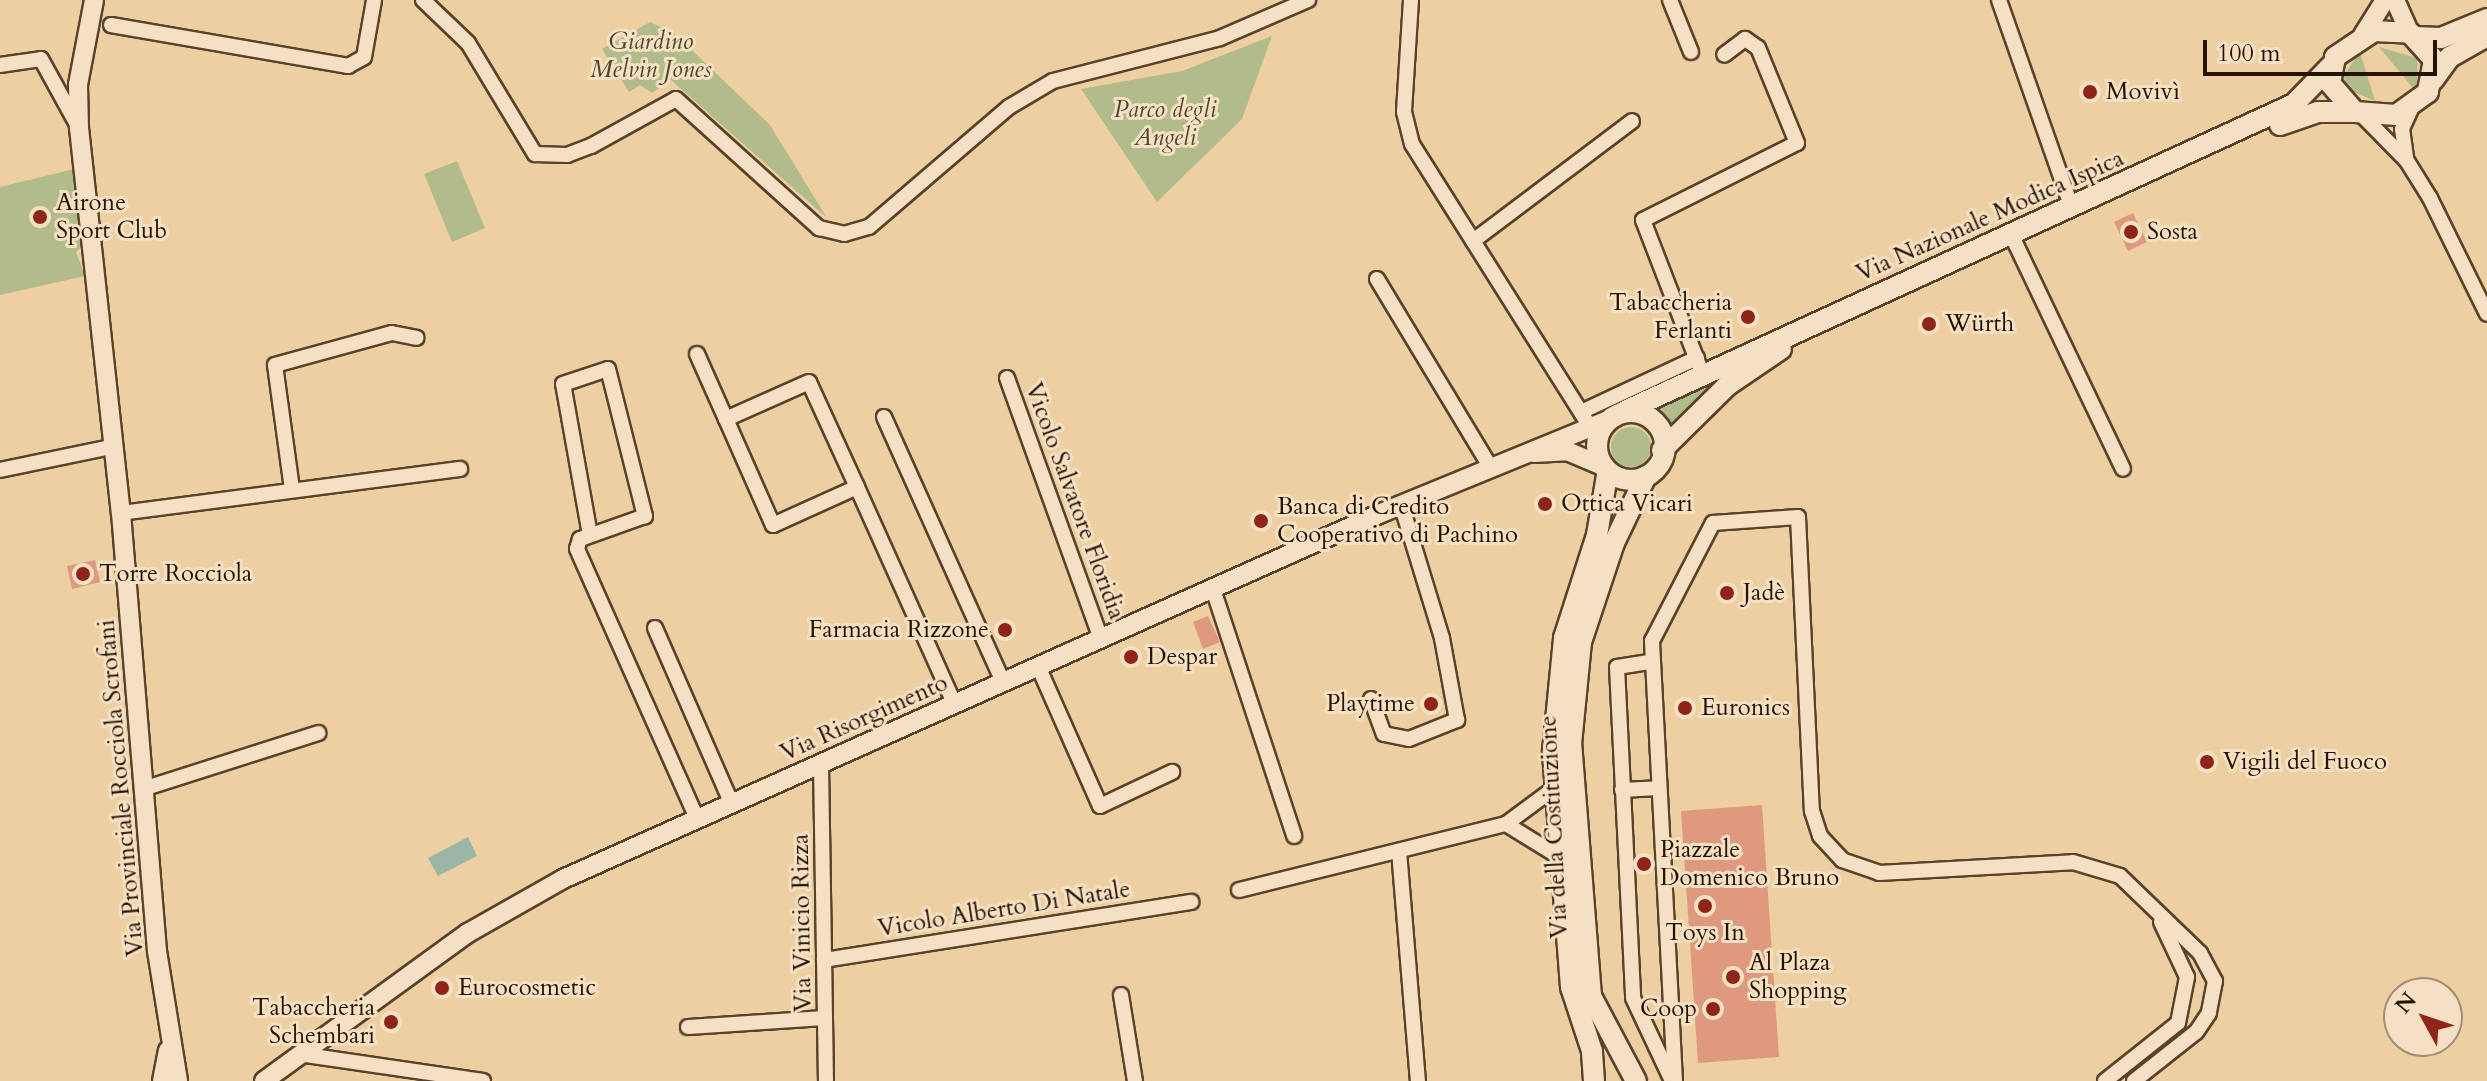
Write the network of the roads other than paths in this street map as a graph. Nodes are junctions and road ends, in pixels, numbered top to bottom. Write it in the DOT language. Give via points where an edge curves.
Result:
graph roads {
  1 [pos="94,0"];
  2 [pos="374,0"];
  3 [pos="423,0"];
  4 [pos="1308,0"];
  5 [pos="1411,0"];
  6 [pos="1670,0"];
  7 [pos="1999,0"];
  8 [pos="2385,0"];
  9 [pos="2395,0"];
  10 [pos="2487,19"];
  11 [pos="111,25"];
  12 [pos="2363,35"];
  13 [pos="2412,35"];
  14 [pos="2487,36"];
  15 [pos="1691,52"];
  16 [pos="1724,55"];
  17 [pos="0,65"];
  18 [pos="2330,67"];
  19 [pos="2433,80"];
  20 [pos="2412,107"];
  21 [pos="2358,113"];
  22 [pos="1632,121"];
  23 [pos="79,128"];
  24 [pos="2407,161"];
  25 [pos="2159,168"];
  26 [pos="2072,208"];
  27 [pos="2011,234"];
  28 [pos="1473,241"];
  29 [pos="1377,279"];
  30 [pos="1843,311"];
  31 [pos="2487,314"];
  32 [pos="417,338"];
  33 [pos="697,354"];
  34 [pos="1700,365"];
  35 [pos="1007,378"];
  36 [pos="1620,414"];
  37 [pos="884,417"];
  38 [pos="1584,417"];
  39 [pos="726,419"];
  40 [pos="111,447"];
  41 [pos="1662,450"];
  42 [pos="1515,456"];
  43 [pos="1489,465"];
  44 [pos="460,469"];
  45 [pos="2123,469"];
  46 [pos="0,470"];
  47 [pos="1604,470"];
  48 [pos="1646,476"];
  49 [pos="857,487"];
  50 [pos="292,489"];
  51 [pos="1401,504"];
  52 [pos="121,513"];
  53 [pos="590,535"];
  54 [pos="1213,589"];
  55 [pos="655,628"];
  56 [pos="1101,639"];
  57 [pos="1649,662"];
  58 [pos="1038,666"];
  59 [pos="1003,682"];
  60 [pos="1371,699"];
  61 [pos="954,703"];
  62 [pos="318,733"];
  63 [pos="821,764"];
  64 [pos="1172,772"];
  65 [pos="1556,787"];
  66 [pos="146,788"];
  67 [pos="1658,788"];
  68 [pos="1622,790"];
  69 [pos="732,804"];
  70 [pos="697,819"];
  71 [pos="1506,824"];
  72 [pos="1294,836"];
  73 [pos="1399,851"];
  74 [pos="1561,858"];
  75 [pos="1239,890"];
  76 [pos="1191,902"];
  77 [pos="2159,918"];
  78 [pos="824,960"];
  79 [pos="1121,995"];
  80 [pos="825,1018"];
  81 [pos="688,1027"];
  82 [pos="169,1049"];
  83 [pos="299,1054"];
  84 [pos="162,1081"];
  85 [pos="178,1081"];
  86 [pos="264,1081"];
  87 [pos="483,1081"];
  88 [pos="826,1081"];
  89 [pos="1135,1081"];
  90 [pos="1418,1081"];
  91 [pos="1594,1081"];
  92 [pos="1636,1081"];
  93 [pos="1673,1081"];
  94 [pos="2105,1081"];
  95 [pos="2134,1081"];
  1 -- 23 [label="street, Via Provinciale Rocciola Scrofani" via="80,70"];
  2 -- 11 [label="street" via="364,57 348,66"];
  3 -- 4 [label="street" via="468,43 535,154 567,155 591,146 676,99 819,228 844,234 869,227 1009,107 1053,81 1220,38"];
  5 -- 28 [label="street" via="1406,123 1412,144"];
  6 -- 15 [label="street"];
  7 -- 26 [label="street"];
  8 -- 12 [label="street"];
  9 -- 13 [label="street"];
  10 -- 13 [label="main road" via="2441,38"];
  12 -- 13 [label="main road"];
  12 -- 18 [label="main road"];
  13 -- 19 [label="main road" via="2434,60"];
  14 -- 19 [label="main road" via="2450,57"];
  16 -- 34 [label="street" via="1745,39 1758,48 1797,143 1643,220"];
  17 -- 23 [label="street" via="41,59"];
  18 -- 21 [label="main road" via="2336,96"];
  18 -- 25 [label="main road" via="2294,104"];
  19 -- 20 [label="main road"];
  20 -- 21 [label="main road" via="2384,117"];
  20 -- 24 [label="street" via="2401,140"];
  21 -- 24 [label="street"];
  21 -- 25 [label="main road" via="2300,116 2222,150"];
  22 -- 28 [label="street"];
  23 -- 40 [label="street, Via Provinciale Rocciola Scrofani"];
  24 -- 31 [label="street"];
  25 -- 26 [label="main road, Via Nazionale Modica Ispica"];
  26 -- 27 [label="main road, Via Nazionale Modica Ispica"];
  27 -- 30 [label="main road, Via Nazionale Modica Ispica"];
  27 -- 45 [label="street"];
  28 -- 38 [label="street"];
  29 -- 43 [label="street"];
  30 -- 34 [label="main road"];
  30 -- 41 [label="main road" via="1728,385"];
  32 -- 50 [label="street" via="392,333 275,365"];
  33 -- 39 [label="street"];
  34 -- 36 [label="main road"];
  34 -- 38 [label="street"];
  35 -- 56 [label="street, Vicolo Salvatore Floridia"];
  36 -- 38 [label="street"];
  36 -- 41 [label="main road" via="1647,412 1659,423"];
  36 -- 47 [label="main road" via="1599,446"];
  37 -- 59 [label="street"];
  38 -- 42 [label="street"];
  39 -- 49 [label="street" via="809,382"];
  39 -- 49 [label="street" via="773,525"];
  40 -- 46 [label="street"];
  40 -- 52 [label="street, Via Provinciale Rocciola Scrofani"];
  41 -- 48 [label="main road"];
  42 -- 43 [label="street, Via Risorgimento"];
  42 -- 47 [label="street" via="1567,451"];
  43 -- 51 [label="street, Via Risorgimento"];
  44 -- 50 [label="street"];
  47 -- 48 [label="main road" via="1627,482"];
  47 -- 65 [label="main road, Via della Costituzione" via="1597,535 1564,638 1553,751"];
  48 -- 92 [label="main road, Via della Costituzione" via="1614,543 1581,642 1571,744 1591,996"];
  49 -- 61 [label="street"];
  50 -- 52 [label="street"];
  51 -- 54 [label="street, Via Risorgimento"];
  51 -- 60 [label="street" via="1442,638 1457,720 1409,739 1384,734"];
  52 -- 66 [label="street, Via Provinciale Rocciola Scrofani"];
  53 -- 53 [label="street" via="645,516 608,369 563,384"];
  53 -- 70 [label="street" via="580,539 577,549"];
  54 -- 56 [label="street, Via Risorgimento"];
  54 -- 72 [label="street"];
  55 -- 69 [label="street"];
  56 -- 58 [label="street, Via Risorgimento"];
  57 -- 67 [label="street"];
  57 -- 68 [label="street" via="1617,667"];
  57 -- 77 [label="street" via="1652,641 1713,523 1798,517 1812,811 1832,852 1879,873 2087,863 2120,876"];
  58 -- 59 [label="street, Via Risorgimento"];
  58 -- 64 [label="street" via="1100,806"];
  59 -- 61 [label="street, Via Risorgimento"];
  61 -- 63 [label="street, Via Risorgimento"];
  62 -- 66 [label="street"];
  63 -- 69 [label="street, Via Risorgimento"];
  63 -- 78 [label="street, Via Vinicio Rizza"];
  65 -- 71 [label="street"];
  65 -- 74 [label="main road, Via della Costituzione"];
  66 -- 82 [label="street, Via Provinciale Rocciola Scrofani"];
  67 -- 68 [label="street"];
  67 -- 93 [label="street"];
  68 -- 93 [label="street" via="1633,998"];
  69 -- 70 [label="street, Via Risorgimento"];
  70 -- 83 [label="street, Via Risorgimento" via="503,911"];
  71 -- 73 [label="street"];
  71 -- 74 [label="street"];
  73 -- 75 [label="street"];
  73 -- 90 [label="street"];
  74 -- 91 [label="main road, Via della Costituzione" via="1571,987 1592,1051"];
  76 -- 78 [label="street, Vicolo Alberto Di Natale"];
  77 -- 94 [label="street" via="2187,977 2178,1023 2158,1044"];
  77 -- 95 [label="street" via="2211,966 2215,997 2196,1032"];
  78 -- 80 [label="street, Via Vinicio Rizza"];
  79 -- 89 [label="street"];
  80 -- 81 [label="street"];
  80 -- 88 [label="street, Via Vinicio Rizza"];
  82 -- 84 [label="street"];
  82 -- 85 [label="street"];
  83 -- 86 [label="street, Via Risorgimento"];
  83 -- 87 [label="street"];
}
